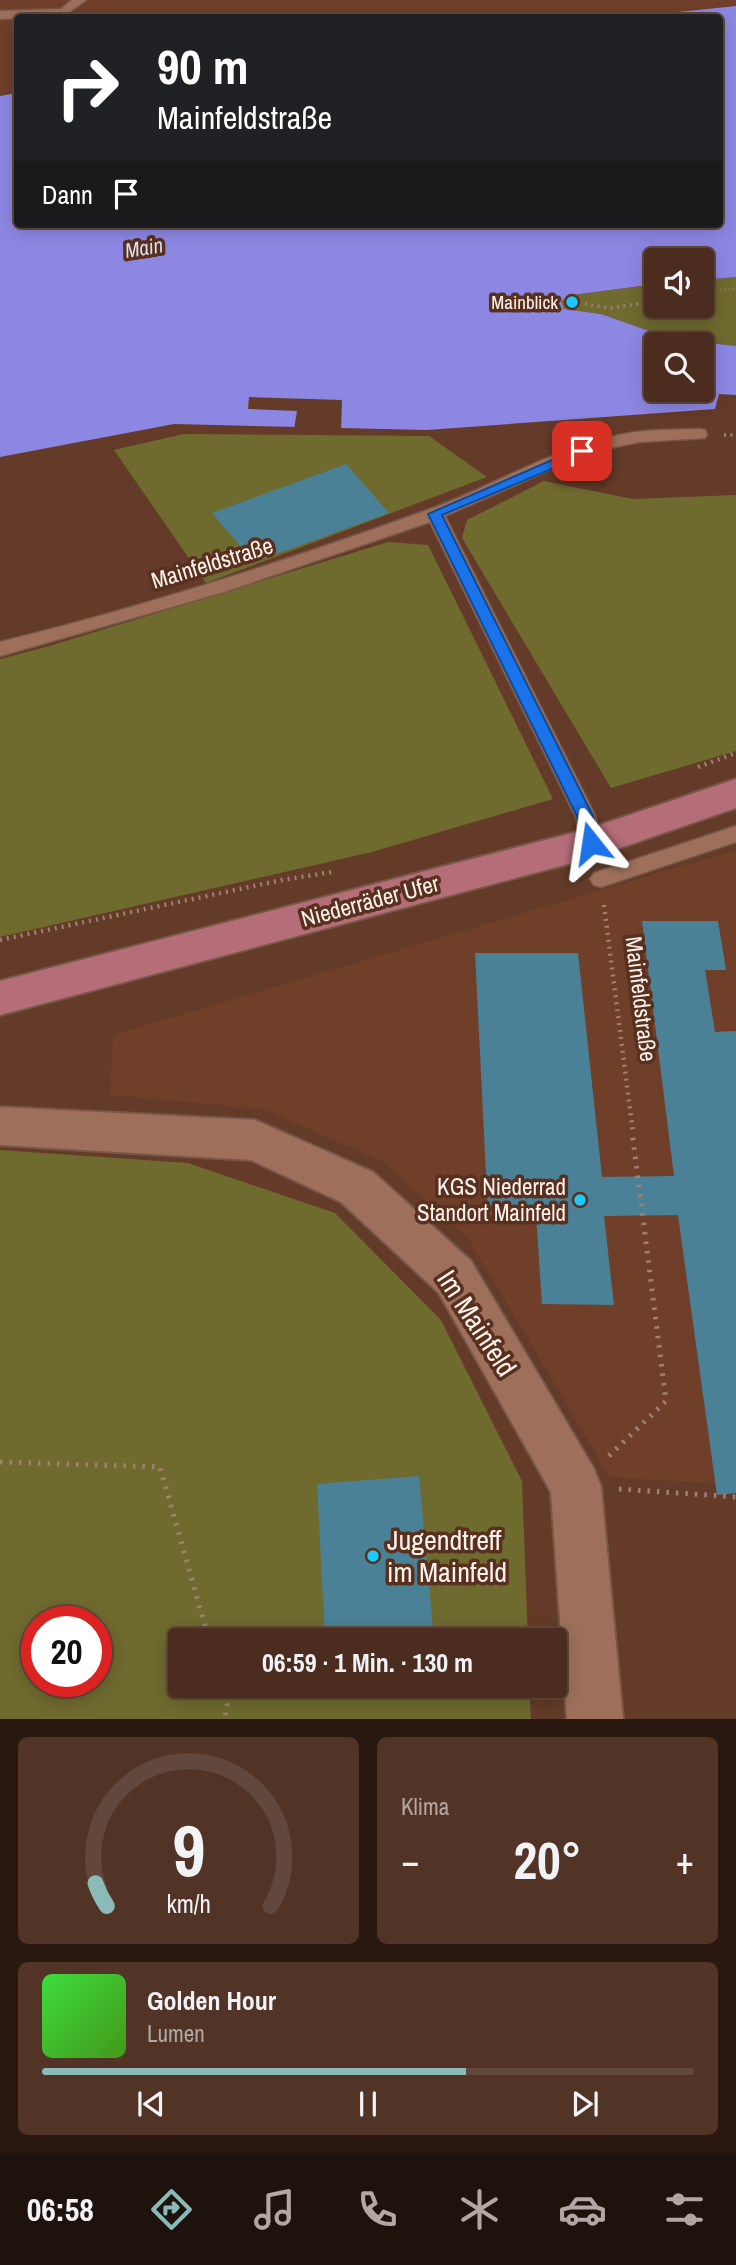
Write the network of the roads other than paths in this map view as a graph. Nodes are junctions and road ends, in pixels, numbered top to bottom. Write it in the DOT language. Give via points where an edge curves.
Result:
graph roads {
  1 [pos="80,0"];
  2 [pos="21,14"];
  3 [pos="699,434"];
  4 [pos="435,514"];
  5 [pos="0,649"];
  6 [pos="736,793"];
  7 [pos="736,834"];
  8 [pos="596,861"];
  9 [pos="0,999"];
  10 [pos="0,1126"];
  11 [pos="595,1719"];
  1 -- 2 [label="lane" via="64,12"];
  3 -- 4 [label="lane, Mainfeldstraße" via="620,440 582,451"];
  4 -- 5 [label="lane, Mainfeldstraße" via="264,574"];
  4 -- 8 [label="lane" via="585,816"];
  6 -- 8 [label="main road, Niederräder Ufer"];
  7 -- 8 [label="lane"];
  8 -- 9 [label="main road, Niederräder Ufer"];
  10 -- 11 [label="street, Im Mainfeld" via="255,1140 357,1187 455,1276 576,1487"];
}
